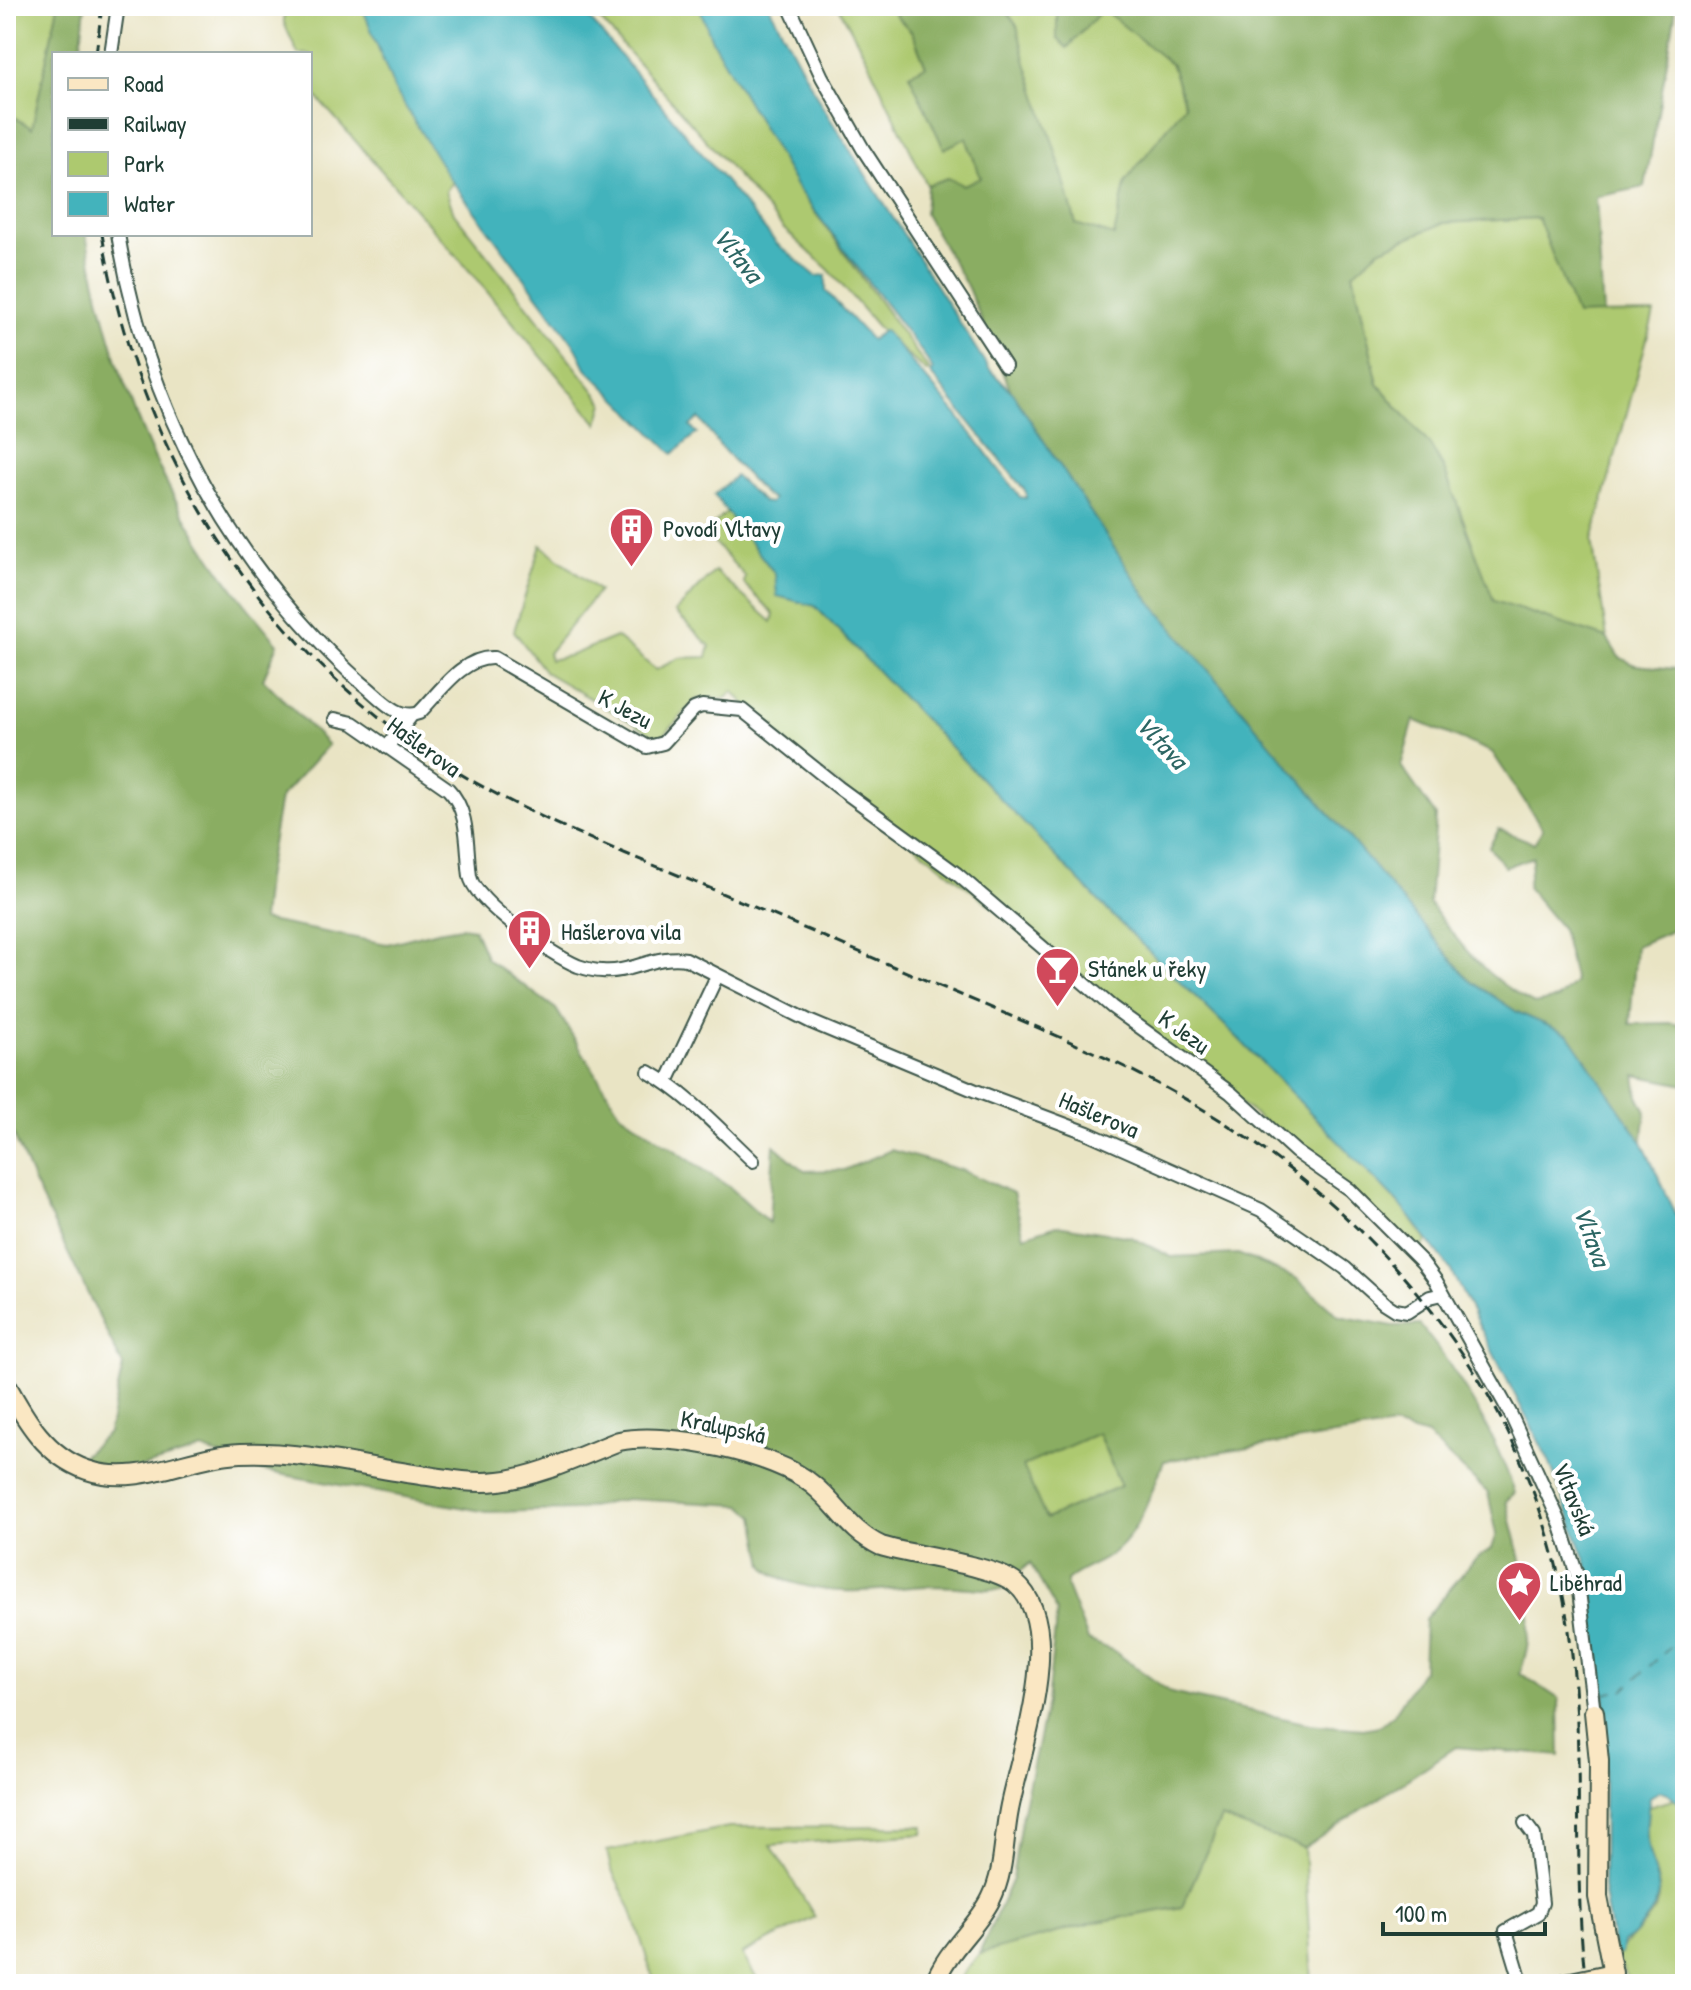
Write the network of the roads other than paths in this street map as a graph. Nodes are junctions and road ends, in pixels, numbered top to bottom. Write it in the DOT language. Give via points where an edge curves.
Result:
graph roads {
  1 [pos="118,6"];
  2 [pos="789,6"];
  3 [pos="111,52"];
  4 [pos="118,236"];
  5 [pos="1005,366"];
  6 [pos="411,716"];
  7 [pos="335,719"];
  8 [pos="387,747"];
  9 [pos="717,976"];
  10 [pos="649,1072"];
  11 [pos="667,1082"];
  12 [pos="753,1161"];
  13 [pos="1350,1190"];
  14 [pos="1443,1294"];
  15 [pos="6,1384"];
  16 [pos="1594,1712"];
  17 [pos="1525,1823"];
  18 [pos="1617,1978"];
  19 [pos="934,1984"];
  20 [pos="1522,1984"];
  21 [pos="1562,1984"];
  1 -- 3 [label="street"];
  2 -- 5 [label="street" via="863,149"];
  4 -- 6 [label="street" via="139,333 170,419 202,484 270,587 335,661 398,712"];
  6 -- 8 [label="street"];
  6 -- 13 [label="street, K Jezu" via="468,663 484,657 647,747 663,743 694,709 742,710 957,874 1112,1007 1231,1093 1296,1152"];
  7 -- 8 [label="street, Hašlerova" via="353,723"];
  8 -- 9 [label="street, Hašlerova" via="459,800 471,880 495,909 549,950 578,966 604,972 669,956"];
  9 -- 11 [label="street"];
  9 -- 14 [label="street, Hašlerova" via="811,1022 1088,1133 1261,1210 1395,1310 1407,1312"];
  10 -- 11 [label="street"];
  11 -- 12 [label="street"];
  13 -- 14 [label="street, Vltavská" via="1422,1262"];
  14 -- 16 [label="street, Vltavská" via="1510,1413 1559,1520 1577,1575"];
  15 -- 19 [label="street, Kralupská" via="40,1439 71,1463 123,1477 241,1453 498,1481 535,1474 619,1441 679,1439 785,1467 814,1485 848,1524 881,1546 991,1571 1014,1582 1034,1614 1038,1633 1033,1719 1009,1809 1001,1873 992,1897 949,1954"];
  16 -- 18 [label="street, Vltavská" via="1598,1897"];
  17 -- 20 [label="street" via="1534,1835 1542,1903 1538,1913 1506,1931"];
  18 -- 21 [label="street, Vltavská"];
}
